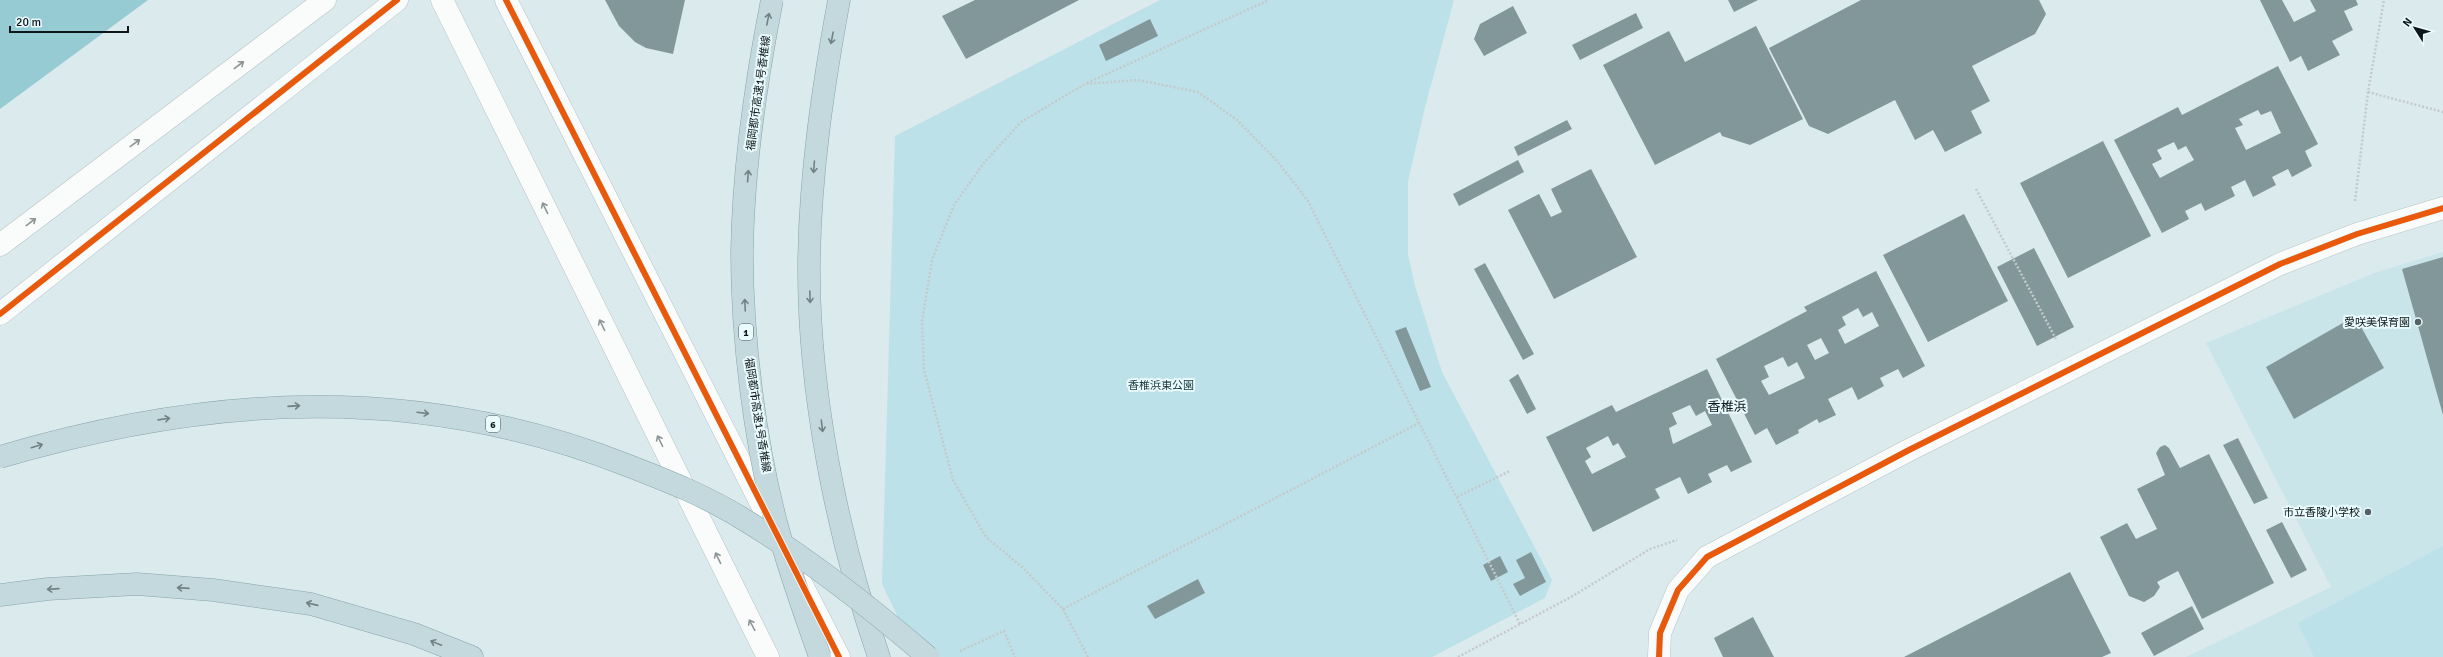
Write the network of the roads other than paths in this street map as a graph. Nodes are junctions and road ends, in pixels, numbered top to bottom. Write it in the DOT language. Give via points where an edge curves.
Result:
graph roads {
  1 [pos="325,0"];
  2 [pos="397,0"];
  3 [pos="442,0"];
  4 [pos="506,0"];
  5 [pos="772,0"];
  6 [pos="839,0"];
  7 [pos="2443,208"];
  8 [pos="0,245"];
  9 [pos="0,314"];
  10 [pos="0,457"];
  11 [pos="0,595"];
  12 [pos="472,657"];
  13 [pos="768,657"];
  14 [pos="820,657"];
  15 [pos="839,657"];
  16 [pos="879,657"];
  17 [pos="928,657"];
  18 [pos="1658,657"];
  8 -- 1 [label="street, one-way"];
  2 -- 9 [label="street"];
  13 -- 3 [label="street, one-way"];
  4 -- 15 [label="street"];
  14 -- 5 [label="highway, 福岡都市高速1号香椎線 / 1, one-way, bridge" via="777,526 758,430 747,340 742,253 749,158 761,54"];
  6 -- 16 [label="highway, one-way, bridge" via="827,64 814,163 809,263 812,341 822,431 838,512"];
  7 -- 18 [label="street" via="2358,234 2280,264 1909,450 1707,557 1678,590 1660,633"];
  10 -- 17 [label="highway, 6, one-way, bridge" via="119,426 228,410 307,405 384,408 472,419 546,436 608,457 671,482 742,518 821,570"];
  12 -- 11 [label="highway, one-way" via="414,634 311,604 213,590 137,584 48,589"];
}
